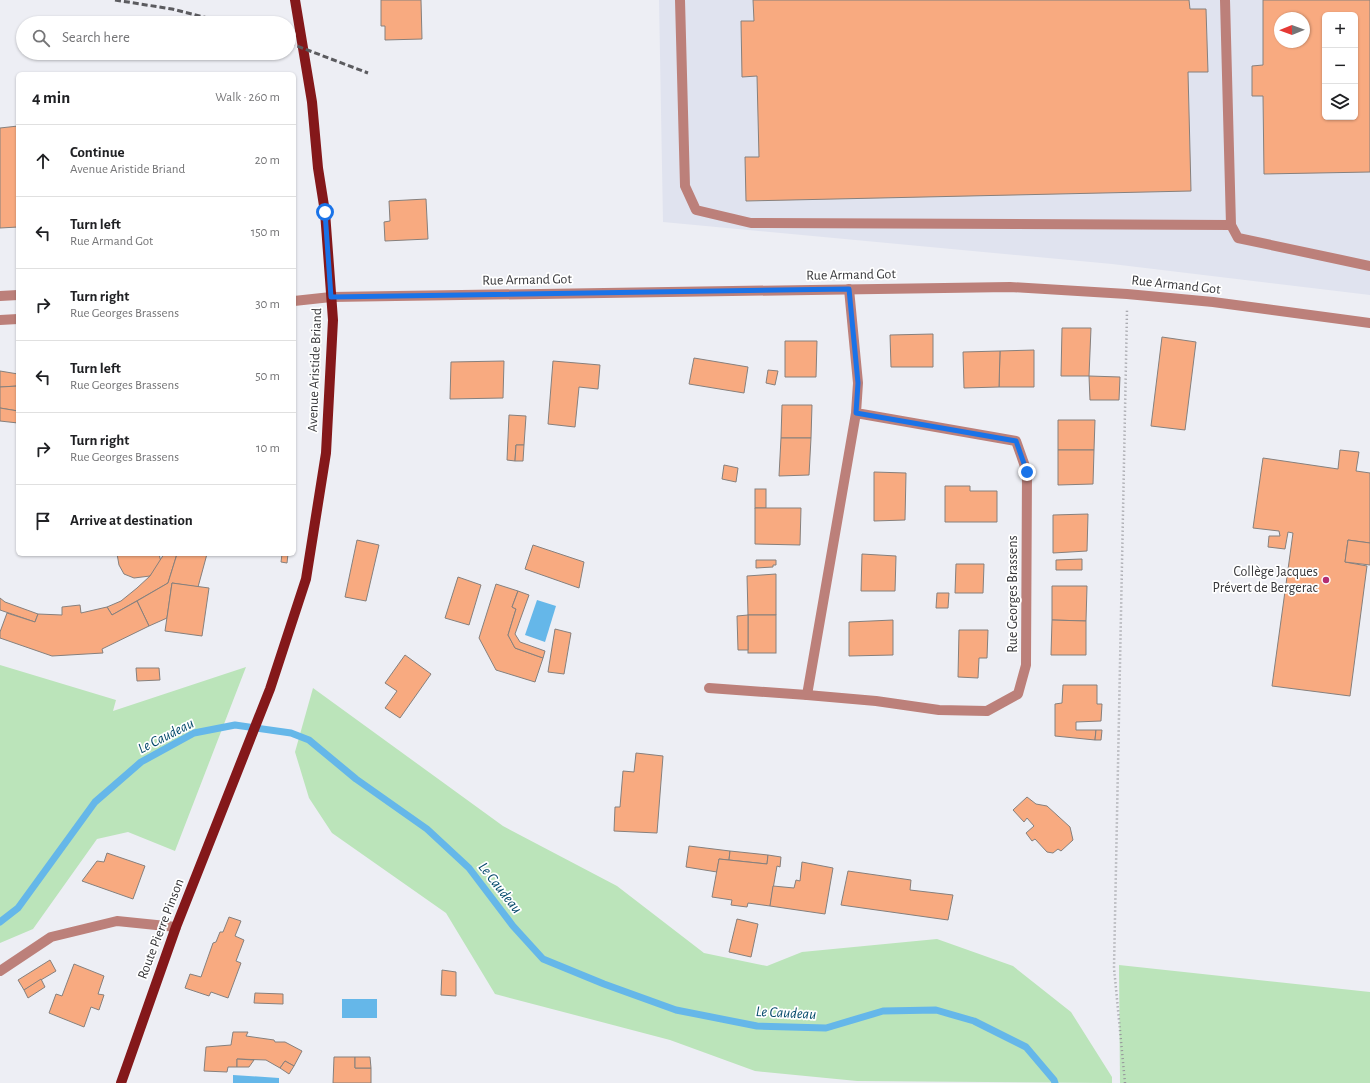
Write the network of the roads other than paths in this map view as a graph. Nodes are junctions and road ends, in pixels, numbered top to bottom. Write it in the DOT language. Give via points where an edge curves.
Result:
graph roads {
  1 [pos="295,0"];
  2 [pos="680,0"];
  3 [pos="1225,0"];
  4 [pos="1231,225"];
  5 [pos="1370,266"];
  6 [pos="849,289"];
  7 [pos="16,295"];
  8 [pos="0,296"];
  9 [pos="331,297"];
  10 [pos="296,301"];
  11 [pos="16,319"];
  12 [pos="0,320"];
  13 [pos="1370,324"];
  14 [pos="856,413"];
  15 [pos="709,688"];
  16 [pos="807,695"];
  17 [pos="232,787"];
  18 [pos="176,927"];
  19 [pos="0,971"];
  20 [pos="121,1083"];
  1 -- 9 [label="main road, Avenue Aristide Briand" via="312,102 325,212"];
  2 -- 4 [label="street" via="685,186 696,210 751,223"];
  3 -- 4 [label="street"];
  4 -- 5 [label="street" via="1238,238"];
  6 -- 9 [label="street, Rue Armand Got"];
  6 -- 13 [label="street, Rue Armand Got" via="1010,287 1127,294 1213,302"];
  6 -- 14 [label="street" via="858,383"];
  7 -- 8 [label="street"];
  9 -- 10 [label="street, Rue Armand Got"];
  9 -- 17 [label="main road, Avenue Aristide Briand" via="333,320 326,453 306,579 270,689"];
  11 -- 12 [label="street"];
  14 -- 16 [label="street"];
  14 -- 16 [label="street, Rue Georges Brassens" via="1016,441 1027,472 1026,665 1018,694 988,711 939,710"];
  15 -- 16 [label="street, Rue Georges Brassens"];
  17 -- 18 [label="main road, Route Pierre Pinson"];
  18 -- 19 [label="street" via="116,921 51,937"];
  18 -- 20 [label="main road, Route Pierre Pinson"];
}
